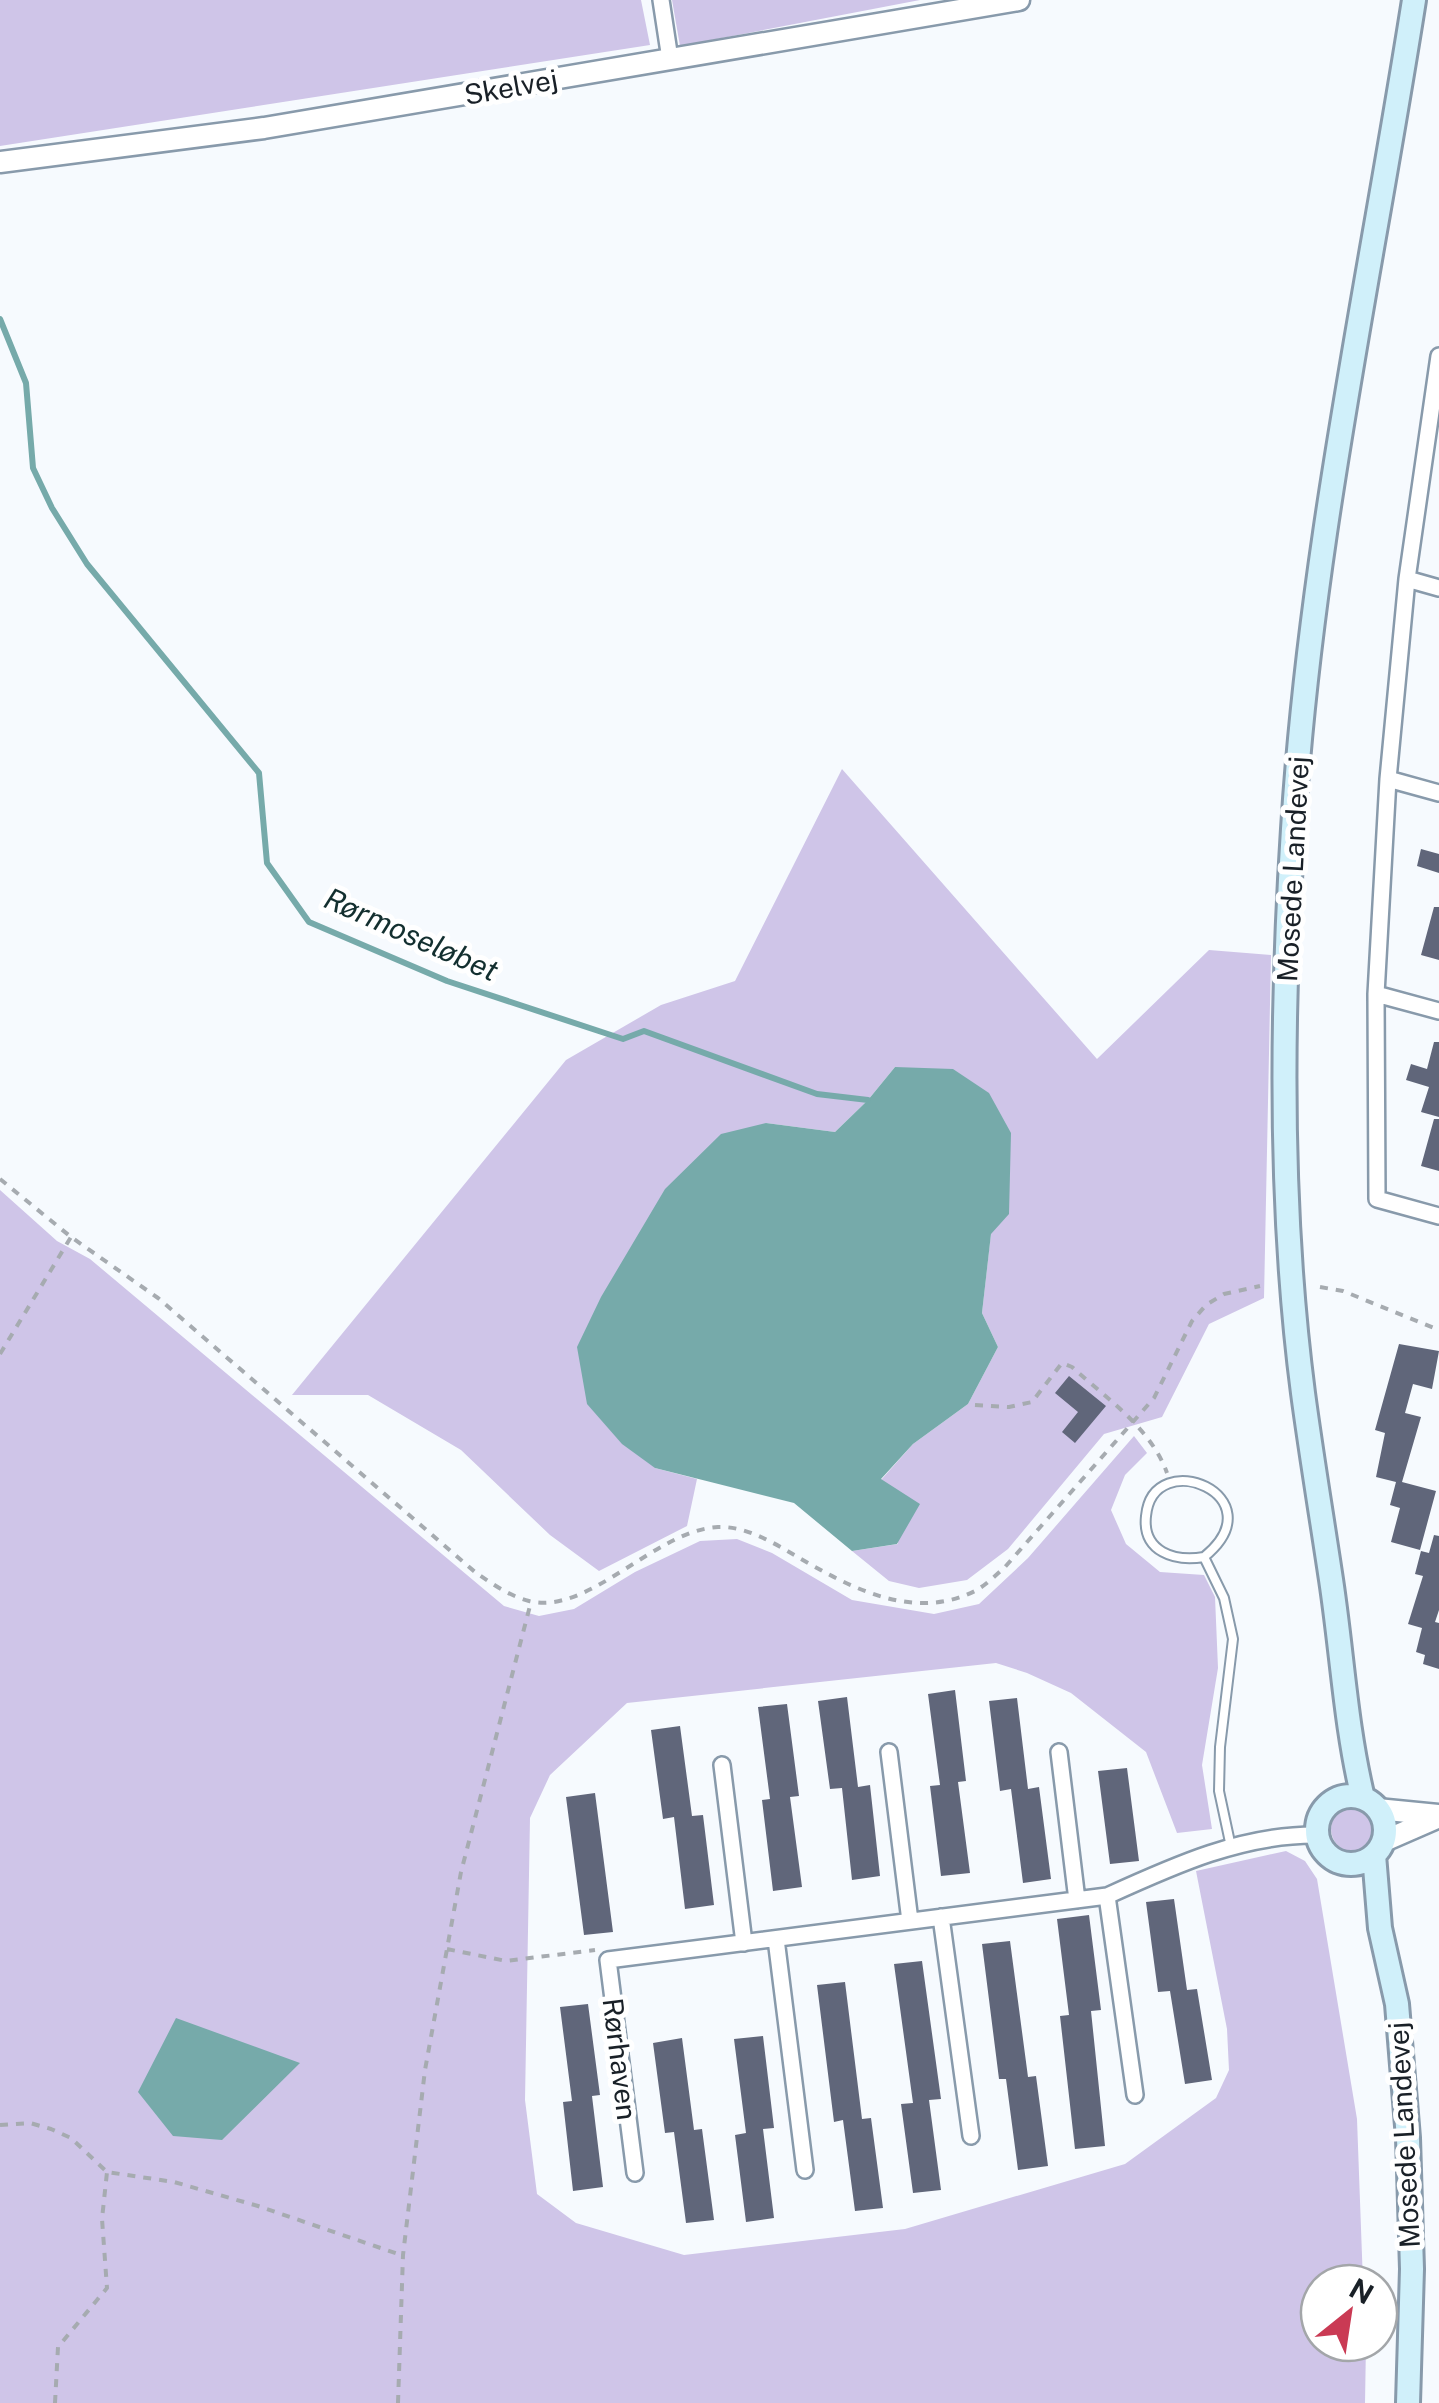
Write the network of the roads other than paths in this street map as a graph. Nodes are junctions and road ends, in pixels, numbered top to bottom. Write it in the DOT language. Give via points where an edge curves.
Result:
graph roads {
  1 [pos="661,0"];
  2 [pos="1020,0"];
  3 [pos="1414,0"];
  4 [pos="670,59"];
  5 [pos="0,162"];
  6 [pos="1439,356"];
  7 [pos="1436,395"];
  8 [pos="1407,579"];
  9 [pos="1439,588"];
  10 [pos="1388,778"];
  11 [pos="1439,793"];
  12 [pos="1376,994"];
  13 [pos="1439,1011"];
  14 [pos="1439,1216"];
  15 [pos="1204,1557"];
  16 [pos="1350,1744"];
  17 [pos="889,1752"];
  18 [pos="1058,1752"];
  19 [pos="722,1766"];
  20 [pos="1334,1801"];
  21 [pos="1370,1803"];
  22 [pos="1439,1816"];
  23 [pos="1318,1835"];
  24 [pos="1231,1846"];
  25 [pos="1379,1848"];
  26 [pos="1347,1864"];
  27 [pos="1108,1896"];
  28 [pos="1077,1900"];
  29 [pos="941,1918"];
  30 [pos="910,1921"];
  31 [pos="1380,1928"];
  32 [pos="776,1938"];
  33 [pos="744,1943"];
  34 [pos="1135,2095"];
  35 [pos="971,2136"];
  36 [pos="805,2170"];
  37 [pos="635,2173"];
  38 [pos="1408,2403"];
  1 -- 4 [label="street"];
  2 -- 4 [label="street, Skelvej"];
  3 -- 16 [label="main road, Mosede Landevej" via="1310,652 1286,968 1286,1126 1302,1390"];
  4 -- 5 [label="street, Skelvej" via="264,128"];
  6 -- 7 [label="street"];
  7 -- 8 [label="street"];
  8 -- 9 [label="street"];
  8 -- 10 [label="street"];
  10 -- 11 [label="street"];
  10 -- 12 [label="street"];
  12 -- 13 [label="street"];
  12 -- 14 [label="street" via="1377,1198"];
  15 -- 15 [label="lane" via="1172,1557 1149,1536 1146,1516 1170,1482 1191,1479 1211,1486 1224,1503 1228,1524 1220,1544"];
  15 -- 24 [label="lane" via="1224,1598 1233,1639 1219,1791"];
  16 -- 20 [label="main road, Mosede Landevej"];
  16 -- 21 [label="main road, Mosede Landevej"];
  17 -- 30 [label="street"];
  18 -- 28 [label="street"];
  19 -- 33 [label="street"];
  20 -- 21 [label="main road"];
  20 -- 23 [label="main road" via="1321,1815"];
  21 -- 22 [label="street"];
  21 -- 25 [label="main road" via="1384,1824"];
  22 -- 25 [label="street"];
  23 -- 24 [label="street, Rørhaven"];
  23 -- 26 [label="main road" via="1328,1854"];
  24 -- 27 [label="street, Rørhaven"];
  25 -- 26 [label="main road"];
  25 -- 31 [label="main road, Mosede Landevej"];
  26 -- 31 [label="main road, Mosede Landevej"];
  27 -- 28 [label="street, Rørhaven"];
  27 -- 34 [label="street"];
  28 -- 29 [label="street, Rørhaven"];
  29 -- 30 [label="street, Rørhaven"];
  29 -- 35 [label="street"];
  30 -- 32 [label="street, Rørhaven"];
  31 -- 38 [label="main road, Mosede Landevej" via="1397,2004 1408,2138"];
  32 -- 33 [label="street, Rørhaven"];
  32 -- 36 [label="street"];
  33 -- 37 [label="street, Rørhaven" via="608,1960"];
}
